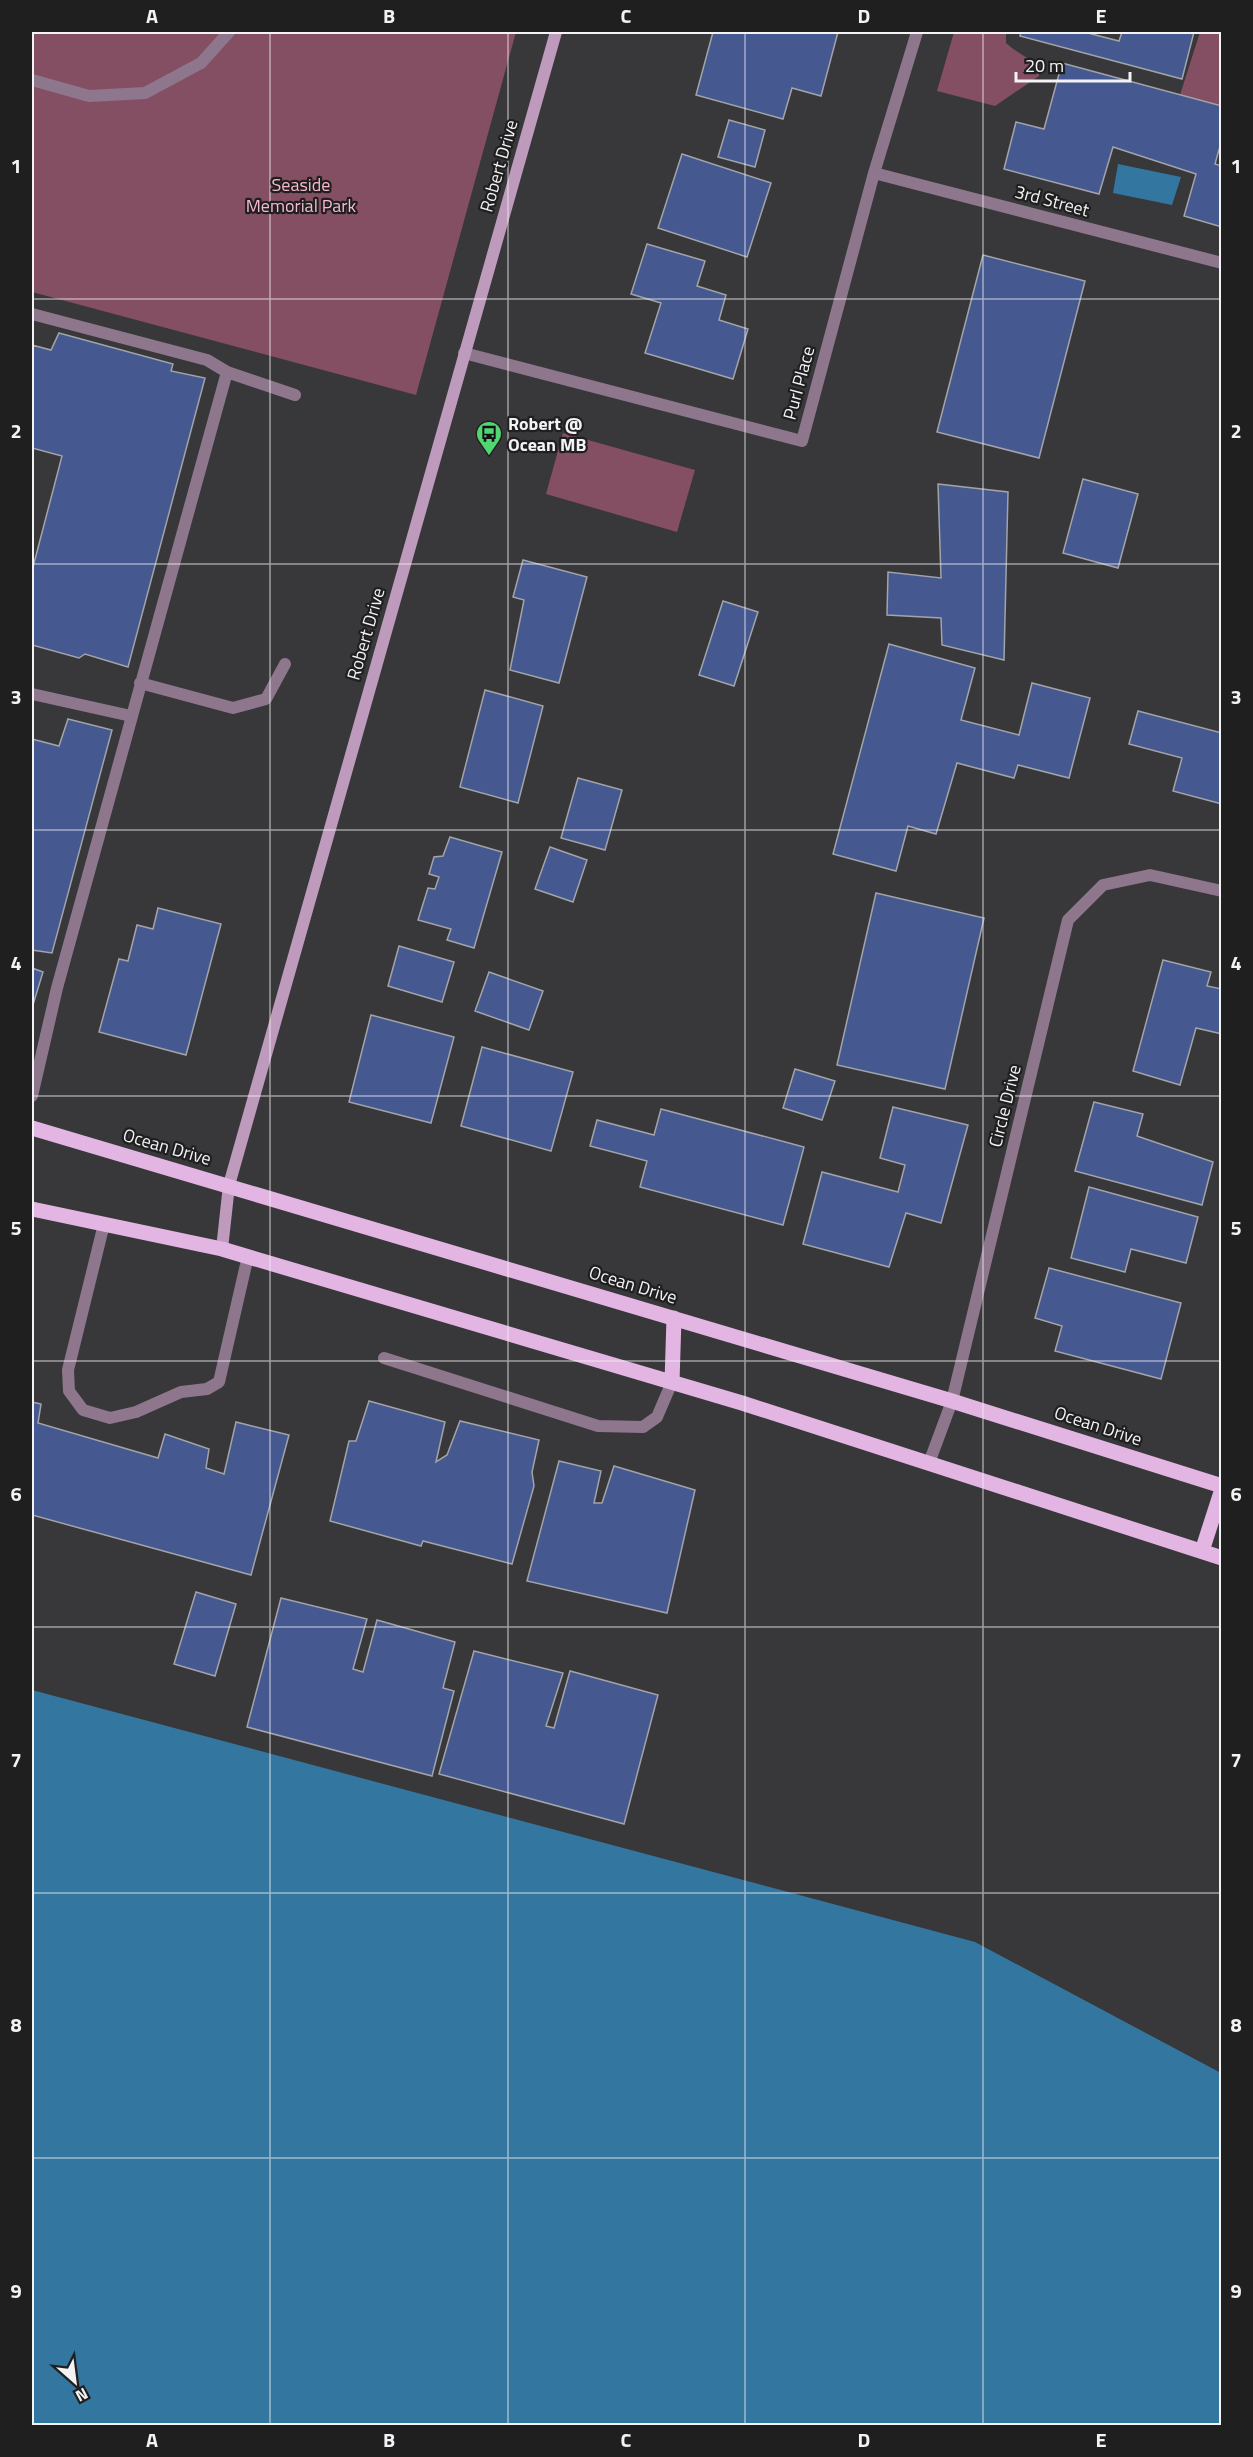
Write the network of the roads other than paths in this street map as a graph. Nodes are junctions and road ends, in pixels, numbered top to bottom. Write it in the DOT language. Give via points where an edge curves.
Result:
graph roads {
  1 [pos="229,32"];
  2 [pos="556,32"];
  3 [pos="917,32"];
  4 [pos="32,80"];
  5 [pos="874,173"];
  6 [pos="1221,263"];
  7 [pos="32,314"];
  8 [pos="464,353"];
  9 [pos="227,372"];
  10 [pos="295,395"];
  11 [pos="285,664"];
  12 [pos="140,684"];
  13 [pos="32,694"];
  14 [pos="131,716"];
  15 [pos="1221,891"];
  16 [pos="32,1096"];
  17 [pos="32,1128"];
  18 [pos="229,1185"];
  19 [pos="32,1209"];
  20 [pos="104,1224"];
  21 [pos="222,1249"];
  22 [pos="248,1257"];
  23 [pos="674,1318"];
  24 [pos="384,1358"];
  25 [pos="672,1382"];
  26 [pos="952,1401"];
  27 [pos="929,1463"];
  28 [pos="1221,1487"];
  29 [pos="1202,1551"];
  30 [pos="1221,1558"];
  1 -- 4 [label="street" via="201,63 145,93 89,96"];
  2 -- 8 [label="street, Robert Drive"];
  3 -- 5 [label="street, Purl Place"];
  5 -- 6 [label="street, 3rd Street"];
  5 -- 8 [label="street, Purl Place" via="802,441"];
  7 -- 9 [label="street" via="207,360"];
  8 -- 18 [label="street, Robert Drive"];
  9 -- 10 [label="street"];
  9 -- 12 [label="street"];
  11 -- 12 [label="street" via="266,699 233,708"];
  12 -- 14 [label="street"];
  13 -- 14 [label="street"];
  14 -- 16 [label="street" via="57,988"];
  15 -- 26 [label="street, Circle Drive" via="1150,875 1103,885 1068,921"];
  17 -- 18 [label="main road, Ocean Drive"];
  18 -- 21 [label="street, Robert Drive"];
  18 -- 23 [label="main road, Ocean Drive"];
  19 -- 20 [label="main road"];
  20 -- 21 [label="main road"];
  20 -- 22 [label="street" via="68,1370 69,1391 83,1410 110,1418 136,1412 181,1392 207,1389 219,1383"];
  21 -- 22 [label="main road"];
  22 -- 25 [label="main road"];
  23 -- 25 [label="main road"];
  23 -- 26 [label="main road, Ocean Drive"];
  24 -- 25 [label="street" via="598,1426 644,1427 657,1417"];
  25 -- 27 [label="main road"];
  26 -- 27 [label="street, Circle Drive"];
  26 -- 28 [label="main road, Ocean Drive"];
  27 -- 29 [label="main road"];
  28 -- 29 [label="main road"];
  29 -- 30 [label="main road"];
}
